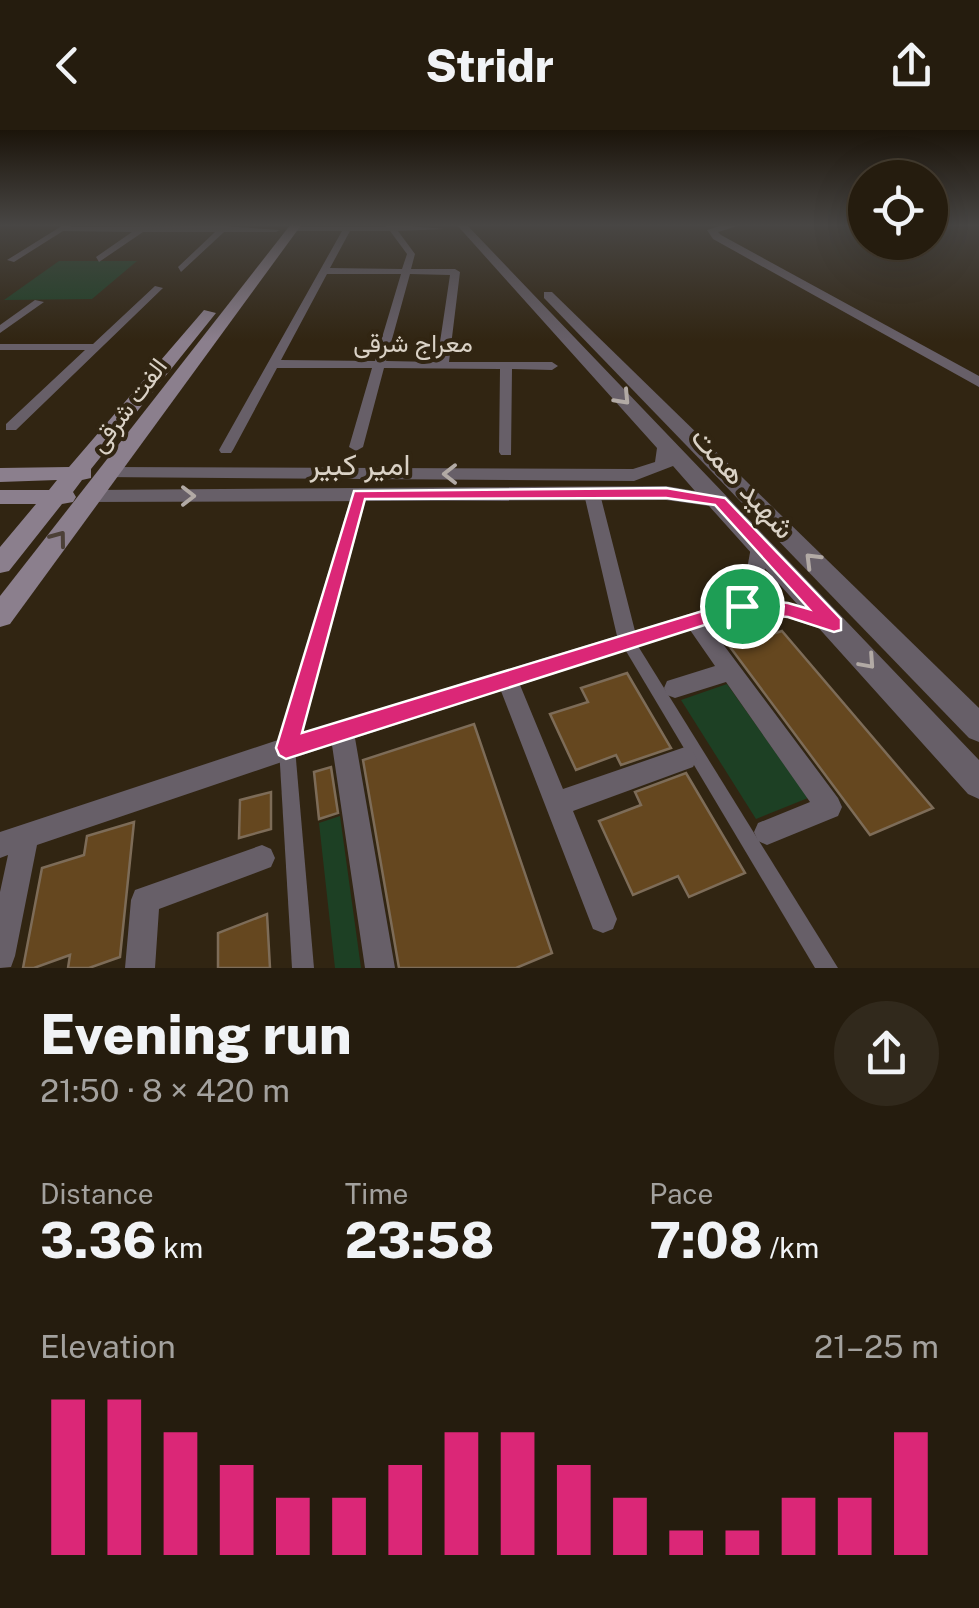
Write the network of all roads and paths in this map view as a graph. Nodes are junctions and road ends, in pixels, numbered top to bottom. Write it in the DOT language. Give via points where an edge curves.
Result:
graph roads {
  1 [pos="187,263"];
  2 [pos="256,263"];
  3 [pos="261,263"];
  4 [pos="329,263"];
  5 [pos="409,263"];
  6 [pos="488,263"];
  7 [pos="516,263"];
  8 [pos="770,263"];
  9 [pos="181,269"];
  10 [pos="324,272"];
  11 [pos="408,272"];
  12 [pos="158,288"];
  13 [pos="39,302"];
  14 [pos="0,330"];
  15 [pos="95,347"];
  16 [pos="0,348"];
  17 [pos="273,364"];
  18 [pos="381,365"];
  19 [pos="442,366"];
  20 [pos="506,366"];
  21 [pos="552,366"];
  22 [pos="979,382"];
  23 [pos="11,427"];
  24 [pos="667,444"];
  25 [pos="356,447"];
  26 [pos="226,450"];
  27 [pos="506,452"];
  28 [pos="108,473"];
  29 [pos="74,474"];
  30 [pos="0,475"];
  31 [pos="359,494"];
  32 [pos="592,494"];
  33 [pos="0,497"];
  34 [pos="90,497"];
  35 [pos="55,498"];
  36 [pos="720,501"];
  37 [pos="760,547"];
  38 [pos="0,564"];
  39 [pos="742,606"];
  40 [pos="0,616"];
  41 [pos="694,621"];
  42 [pos="834,625"];
  43 [pos="628,642"];
  44 [pos="731,671"];
  45 [pos="507,680"];
  46 [pos="675,688"];
  47 [pos="979,728"];
  48 [pos="342,731"];
  49 [pos="286,748"];
  50 [pos="685,759"];
  51 [pos="979,783"];
  52 [pos="557,804"];
  53 [pos="766,832"];
  54 [pos="13,841"];
  55 [pos="262,858"];
  56 [pos="603,918"];
  57 [pos="0,956"];
  58 [pos="140,968"];
  59 [pos="303,968"];
  60 [pos="380,968"];
  61 [pos="827,968"];
  1 -- 9 [label="street"];
  2 -- 29 [label="main road, الفت شرقی"];
  3 -- 28 [label="main road, الفت شرقی"];
  4 -- 10 [label="street"];
  5 -- 11 [label="street"];
  6 -- 24 [label="street, شهید همت, one-way"];
  47 -- 7 [label="street, شهید همت, one-way"];
  8 -- 22 [label="street"];
  10 -- 11 [label="street"];
  10 -- 17 [label="street"];
  11 -- 18 [label="street"];
  11 -- 19 [label="street" via="454,272"];
  12 -- 15 [label="street"];
  13 -- 14 [label="street"];
  15 -- 16 [label="street"];
  15 -- 23 [label="street"];
  17 -- 18 [label="street, معراج شرقی"];
  17 -- 26 [label="street"];
  18 -- 19 [label="street, معراج شرقی"];
  18 -- 25 [label="street"];
  19 -- 20 [label="street, معراج شرقی"];
  20 -- 21 [label="street, معراج شرقی"];
  20 -- 27 [label="street"];
  24 -- 28 [label="street, امیر کبیر, one-way" via="664,466 634,474"];
  24 -- 36 [label="street, شهید همت"];
  28 -- 29 [label="main road, امیر کبیر"];
  28 -- 34 [label="main road, الفت شرقی"];
  29 -- 30 [label="main road, امیر کبیر"];
  29 -- 35 [label="main road, الفت شرقی"];
  31 -- 32 [label="street, امیر کبیر"];
  34 -- 31 [label="street, امیر کبیر, one-way"];
  31 -- 49 [label="street"];
  32 -- 36 [label="street, امیر کبیر"];
  32 -- 43 [label="street"];
  33 -- 35 [label="main road, امیر کبیر"];
  34 -- 35 [label="main road, امیر کبیر"];
  40 -- 34 [label="main road, الفت شرقی, one-way"];
  35 -- 38 [label="main road, الفت شرقی"];
  36 -- 37 [label="street, شهید همت"];
  37 -- 39 [label="street"];
  37 -- 42 [label="street, شهید همت"];
  39 -- 41 [label="street"];
  39 -- 42 [label="street" via="788,610"];
  41 -- 43 [label="street"];
  41 -- 44 [label="street"];
  42 -- 51 [label="street, شهید همت, one-way"];
  43 -- 45 [label="street"];
  43 -- 61 [label="street"];
  44 -- 46 [label="street"];
  44 -- 53 [label="street" via="829,807"];
  45 -- 48 [label="street"];
  45 -- 52 [label="street"];
  48 -- 49 [label="street"];
  48 -- 60 [label="street"];
  49 -- 54 [label="street"];
  49 -- 59 [label="street"];
  50 -- 52 [label="street"];
  52 -- 56 [label="street"];
  54 -- 57 [label="street"];
  55 -- 58 [label="street" via="145,900"];
}
